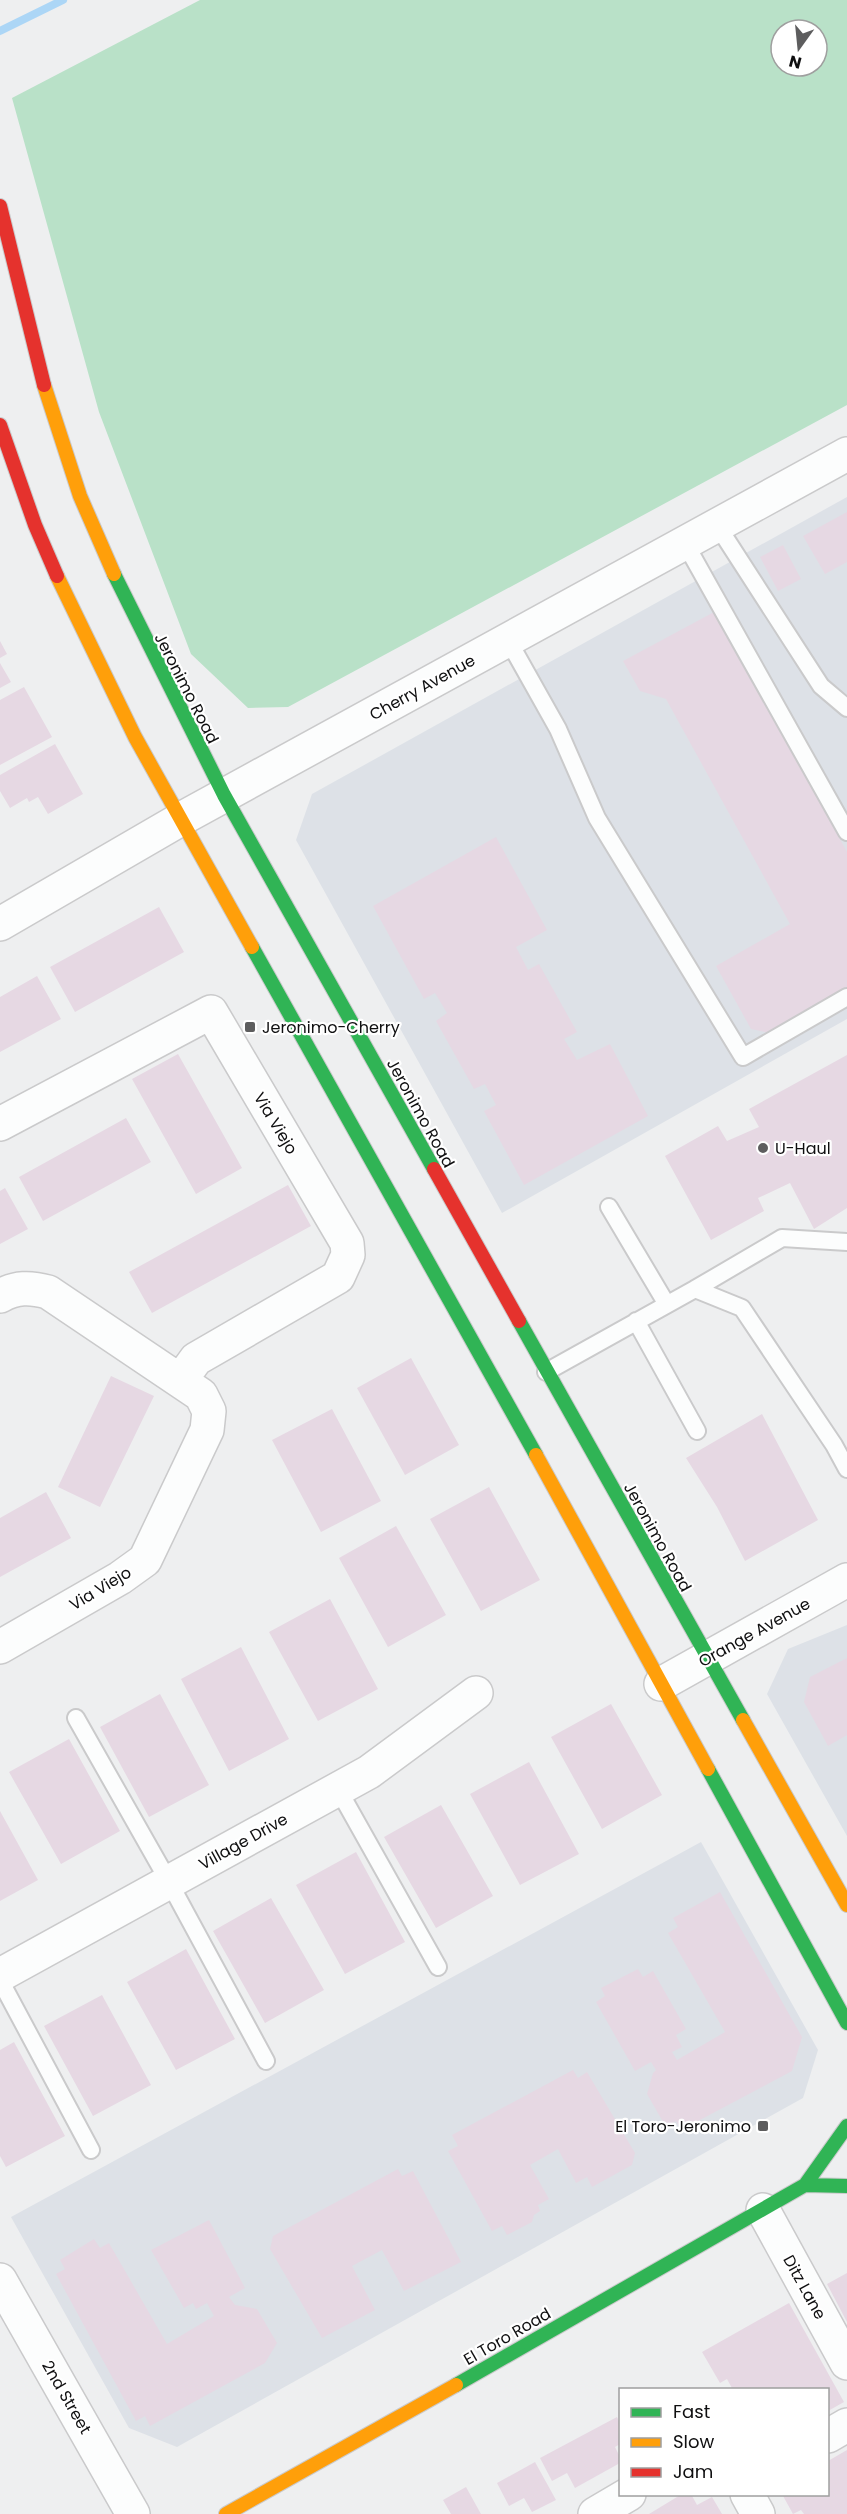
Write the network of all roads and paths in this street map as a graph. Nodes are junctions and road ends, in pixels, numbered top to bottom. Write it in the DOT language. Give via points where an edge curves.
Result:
graph roads {
  1 [pos="0,206"];
  2 [pos="0,425"];
  3 [pos="847,454"];
  4 [pos="717,525"];
  5 [pos="685,543"];
  6 [pos="508,640"];
  7 [pos="847,708"];
  8 [pos="224,795"];
  9 [pos="181,819"];
  10 [pos="847,832"];
  11 [pos="1,922"];
  12 [pos="847,997"];
  13 [pos="0,1124"];
  14 [pos="609,1208"];
  15 [pos="847,1242"];
  16 [pos="694,1288"];
  17 [pos="0,1296"];
  18 [pos="666,1303"];
  19 [pos="636,1321"];
  20 [pos="546,1372"];
  21 [pos="180,1381"];
  22 [pos="697,1431"];
  23 [pos="841,1441"];
  24 [pos="847,1469"];
  25 [pos="847,1580"];
  26 [pos="0,1647"];
  27 [pos="706,1658"];
  28 [pos="661,1684"];
  29 [pos="476,1693"];
  30 [pos="76,1718"];
  31 [pos="339,1789"];
  32 [pos="169,1882"];
  33 [pos="847,1905"];
  34 [pos="438,1966"];
  35 [pos="0,1975"];
  36 [pos="0,1980"];
  37 [pos="847,2023"];
  38 [pos="266,2061"];
  39 [pos="847,2126"];
  40 [pos="91,2150"];
  41 [pos="805,2185"];
  42 [pos="847,2186"];
  43 [pos="763,2210"];
  44 [pos="0,2280"];
  45 [pos="847,2363"];
  46 [pos="847,2425"];
  47 [pos="829,2435"];
  48 [pos="626,2496"];
  49 [pos="748,2496"];
  50 [pos="133,2514"];
  51 [pos="226,2514"];
  52 [pos="595,2514"];
  53 [pos="758,2514"];
  1 -- 8 [label="main road, Jeronimo Road" via="45,391 80,495 124,598"];
  2 -- 9 [label="main road" via="66,598"];
  3 -- 4 [label="street, Cherry Avenue"];
  4 -- 5 [label="street, Cherry Avenue"];
  4 -- 7 [label="lane" via="821,686"];
  5 -- 6 [label="street, Cherry Avenue"];
  5 -- 10 [label="lane"];
  6 -- 8 [label="street, Cherry Avenue"];
  6 -- 12 [label="lane" via="558,729 597,818 743,1057"];
  8 -- 9 [label="street, Cherry Avenue"];
  8 -- 20 [label="main road, Jeronimo Road"];
  9 -- 11 [label="street, Cherry Avenue"];
  9 -- 28 [label="main road"];
  13 -- 21 [label="street, Via Viejo" via="211,1012 347,1242 348,1255 338,1277 196,1359"];
  14 -- 18 [label="lane"];
  15 -- 16 [label="lane" via="782,1238"];
  16 -- 18 [label="lane"];
  16 -- 23 [label="lane" via="742,1308"];
  17 -- 21 [label="street, Via Viejo" via="20,1288 48,1292"];
  18 -- 19 [label="lane"];
  19 -- 20 [label="lane"];
  19 -- 22 [label="lane"];
  20 -- 27 [label="main road, Jeronimo Road"];
  21 -- 26 [label="street, Via Viejo" via="201,1395 209,1411 207,1430 146,1560"];
  23 -- 24 [label="lane"];
  25 -- 27 [label="street, Orange Avenue"];
  27 -- 28 [label="street, Orange Avenue"];
  27 -- 33 [label="main road, Jeronimo Road"];
  28 -- 37 [label="main road"];
  29 -- 31 [label="street, Village Drive" via="369,1772"];
  30 -- 32 [label="lane"];
  31 -- 32 [label="street, Village Drive"];
  31 -- 34 [label="lane"];
  32 -- 35 [label="street, Village Drive"];
  32 -- 38 [label="lane"];
  36 -- 40 [label="lane"];
  39 -- 41 [label="main road, El Toro Road"];
  41 -- 42 [label="main road"];
  41 -- 43 [label="main road, El Toro Road"];
  43 -- 45 [label="street, Ditz Lane"];
  43 -- 51 [label="main road, El Toro Road"];
  44 -- 50 [label="street, 2nd Street"];
  46 -- 47 [label="street"];
  48 -- 52 [label="street"];
  49 -- 53 [label="street"];
}
